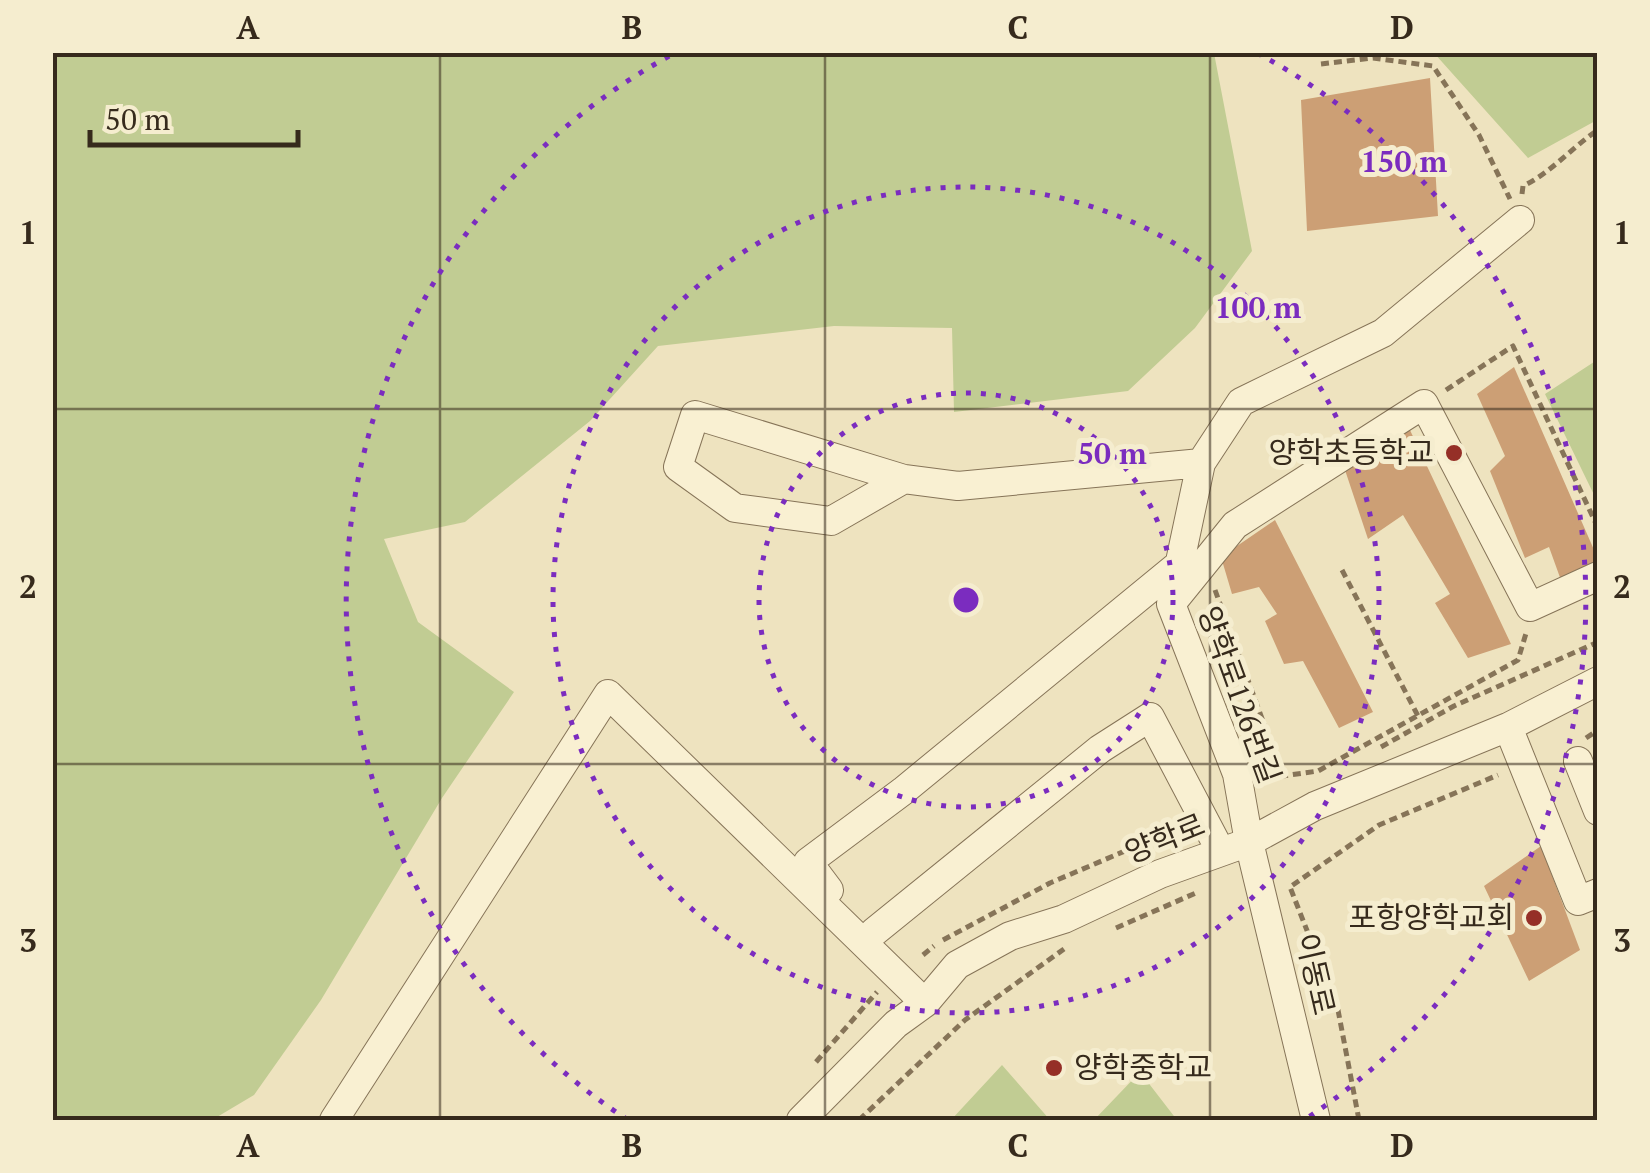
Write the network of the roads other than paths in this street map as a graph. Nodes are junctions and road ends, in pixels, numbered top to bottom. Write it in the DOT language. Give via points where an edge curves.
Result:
graph roads {
  1 [pos="1520,220"];
  2 [pos="1201,463"];
  3 [pos="904,479"];
  4 [pos="1178,566"];
  5 [pos="1598,576"];
  6 [pos="1171,604"];
  7 [pos="1598,680"];
  8 [pos="1508,726"];
  9 [pos="1577,753"];
  10 [pos="1598,811"];
  11 [pos="1249,842"];
  12 [pos="1221,852"];
  13 [pos="1598,892"];
  14 [pos="874,932"];
  15 [pos="932,996"];
  16 [pos="334,1120"];
  17 [pos="801,1120"];
  18 [pos="1316,1120"];
  1 -- 2 [label="street" via="1383,333 1241,402"];
  2 -- 3 [label="street" via="958,486"];
  2 -- 4 [label="street, 양학로126번길"];
  3 -- 3 [label="street" via="831,522 735,508 678,467 696,415"];
  4 -- 6 [label="street, 양학로126번길"];
  4 -- 14 [label="street" via="808,862"];
  5 -- 6 [label="street" via="1530,607 1424,404 1235,525"];
  6 -- 11 [label="street, 양학로126번길" via="1237,774"];
  7 -- 8 [label="street, 양학로"];
  8 -- 11 [label="street, 양학로" via="1314,806"];
  8 -- 13 [label="street" via="1578,901"];
  9 -- 10 [label="street"];
  11 -- 12 [label="street, 양학로"];
  11 -- 18 [label="street, 이동로"];
  12 -- 14 [label="street" via="1150,717 1100,748"];
  12 -- 15 [label="street, 양학로" via="1010,936 957,965"];
  14 -- 15 [label="street"];
  15 -- 16 [label="street" via="608,694"];
  15 -- 17 [label="street, 양학로"];
}
